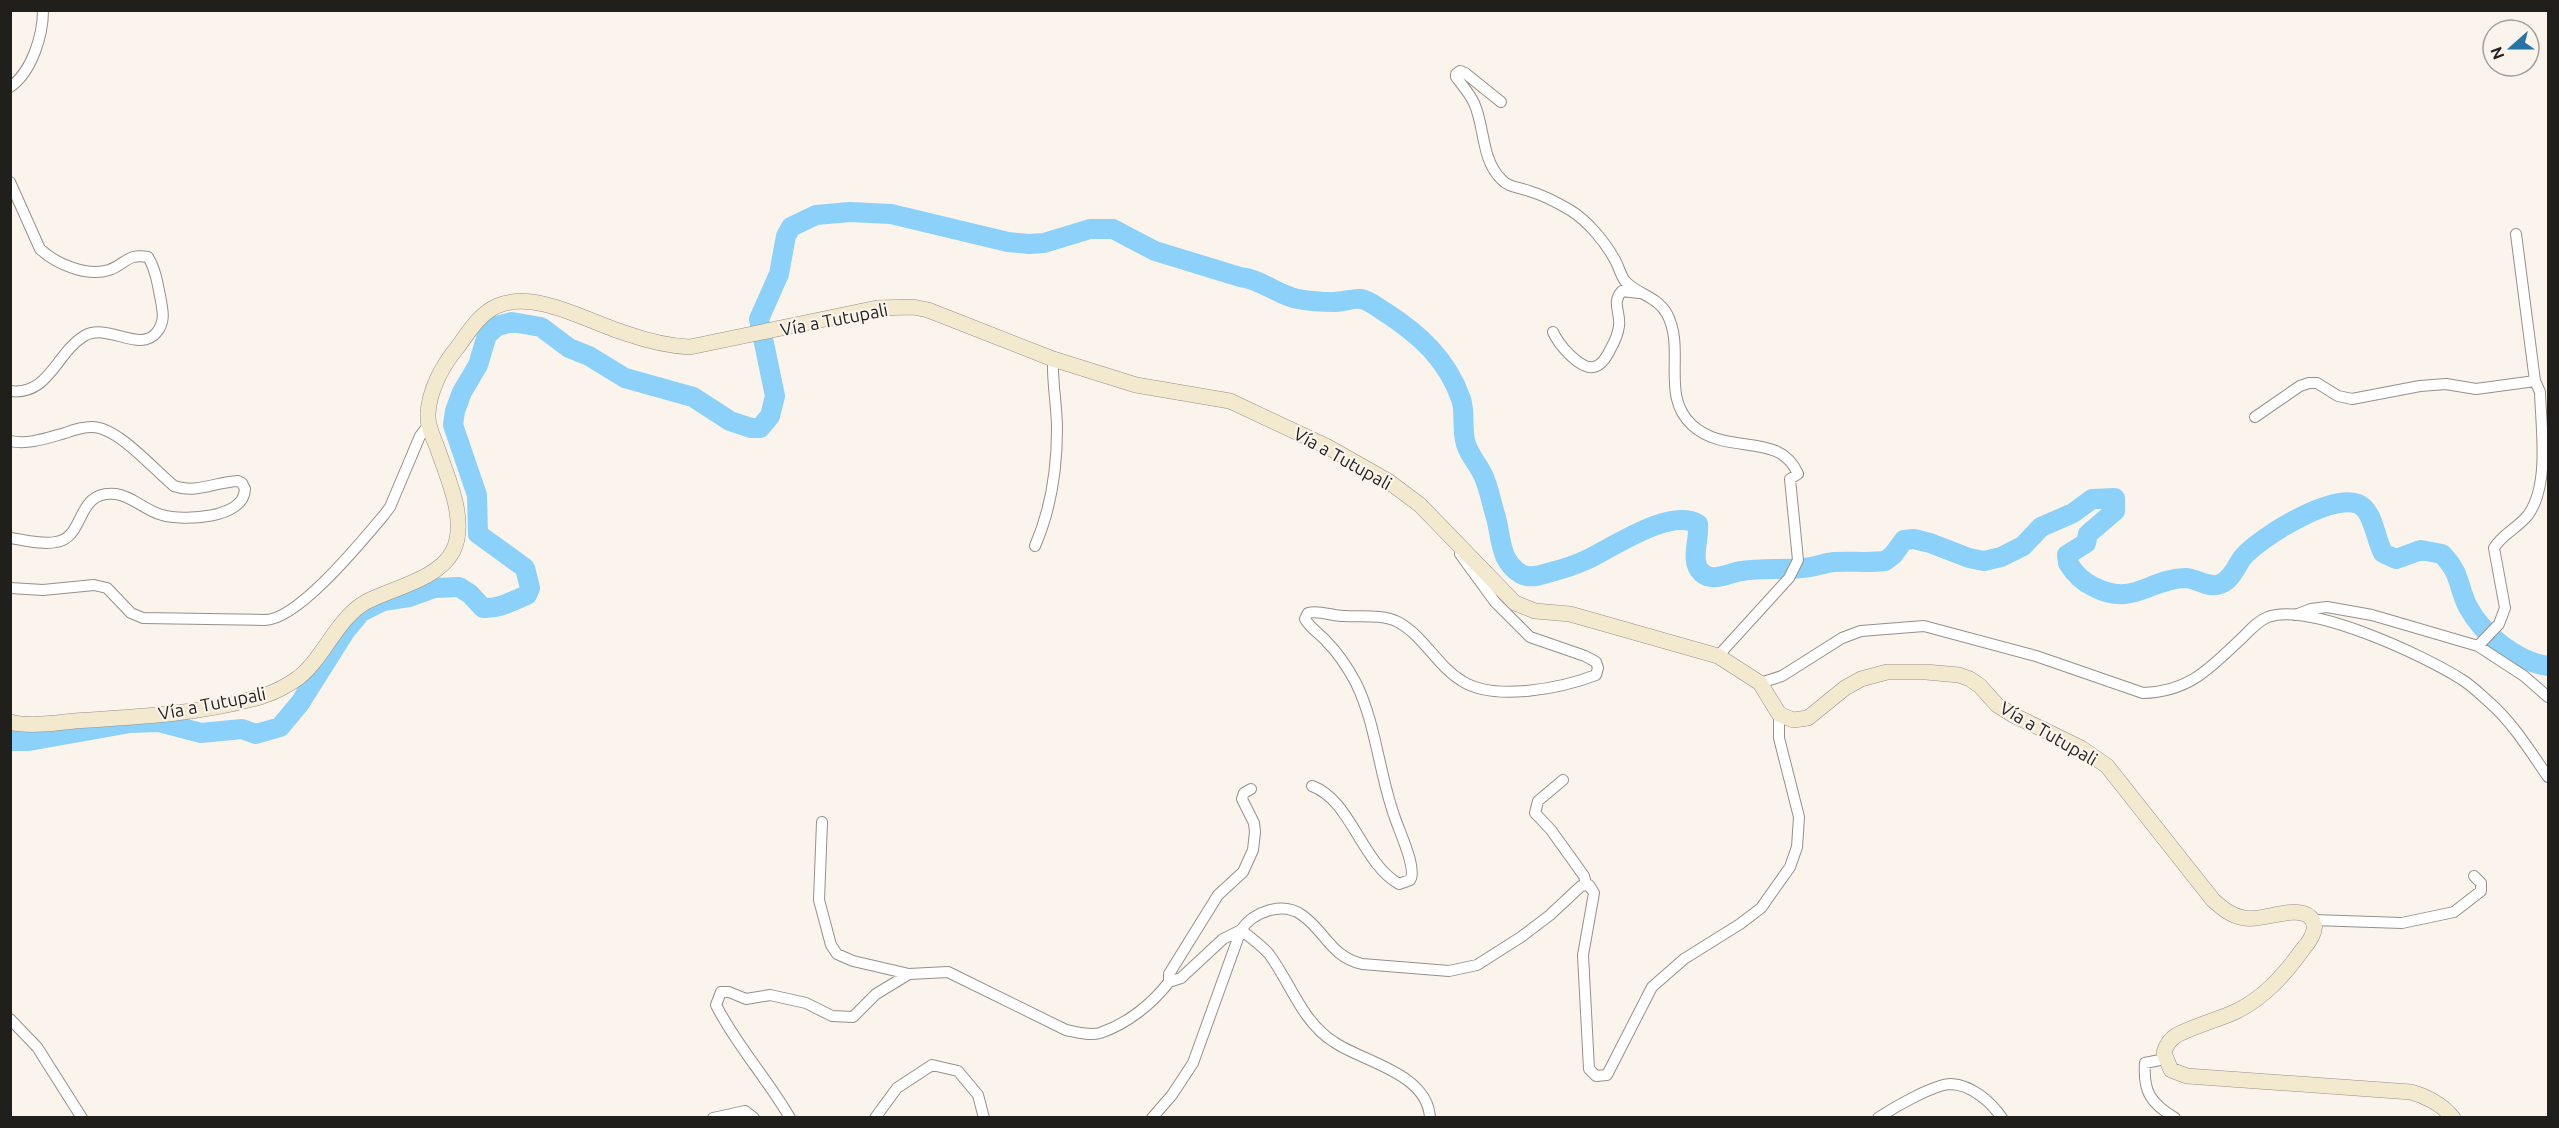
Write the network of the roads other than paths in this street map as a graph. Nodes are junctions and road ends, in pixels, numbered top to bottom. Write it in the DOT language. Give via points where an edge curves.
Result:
graph roads {
  1 [pos="43,10"];
  2 [pos="10,87"];
  3 [pos="1501,102"];
  4 [pos="10,182"];
  5 [pos="10,204"];
  6 [pos="22,208"];
  7 [pos="2516,234"];
  8 [pos="1645,293"];
  9 [pos="1553,332"];
  10 [pos="1053,359"];
  11 [pos="2535,381"];
  12 [pos="10,391"];
  13 [pos="2255,417"];
  14 [pos="429,424"];
  15 [pos="10,441"];
  16 [pos="10,538"];
  17 [pos="1455,540"];
  18 [pos="1035,546"];
  19 [pos="10,588"];
  20 [pos="2294,615"];
  21 [pos="2482,643"];
  22 [pos="1718,656"];
  23 [pos="1760,683"];
  24 [pos="2548,697"];
  25 [pos="1779,714"];
  26 [pos="10,722"];
  27 [pos="2548,777"];
  28 [pos="1563,780"];
  29 [pos="1312,786"];
  30 [pos="1251,789"];
  31 [pos="822,822"];
  32 [pos="2474,876"];
  33 [pos="1586,884"];
  34 [pos="2313,920"];
  35 [pos="1241,930"];
  36 [pos="909,974"];
  37 [pos="1169,982"];
  38 [pos="10,1019"];
  39 [pos="2165,1059"];
  40 [pos="82,1118"];
  41 [pos="713,1118"];
  42 [pos="754,1118"];
  43 [pos="790,1118"];
  44 [pos="875,1118"];
  45 [pos="984,1118"];
  46 [pos="1152,1118"];
  47 [pos="1430,1118"];
  48 [pos="1878,1118"];
  49 [pos="2002,1118"];
  50 [pos="2175,1118"];
  51 [pos="2453,1118"];
  1 -- 2 [label="street" via="43,26 28,67"];
  3 -- 8 [label="street" via="1465,73 1456,74 1474,102 1482,139 1501,180 1556,202 1584,220 1608,249 1625,281"];
  4 -- 6 [label="street"];
  5 -- 6 [label="street"];
  6 -- 12 [label="street" via="40,249 62,263 94,273 113,268 134,255 148,257 164,315 159,330 147,339 102,332 87,334 72,345 40,386"];
  7 -- 11 [label="street"];
  8 -- 9 [label="street" via="1622,291 1618,296 1619,328 1599,367 1576,360 1558,343"];
  8 -- 22 [label="street" via="1658,301 1673,329 1677,405 1691,424 1718,441 1775,449 1798,474 1790,479 1798,560 1792,573"];
  10 -- 14 [label="street, Vía a Tutupali" via="913,307 877,308 690,347 627,334 574,314 516,300 484,314 448,359 434,388"];
  10 -- 17 [label="street, Vía a Tutupali" via="1136,385 1230,401 1254,411 1388,480"];
  10 -- 18 [label="street" via="1055,477 1045,524"];
  11 -- 13 [label="street" via="2476,389 2446,384 2420,386 2352,399 2309,383"];
  11 -- 21 [label="street" via="2540,392 2542,472 2536,499 2527,516 2494,548 2505,603 2499,624"];
  14 -- 19 [label="street" via="384,515 336,570 279,618 157,620 131,613 107,588 94,585 42,590"];
  14 -- 26 [label="street, Vía a Tutupali" via="458,520 458,538 452,553 410,585 364,603 346,617 299,677 263,696 192,710 130,718"];
  15 -- 16 [label="street" via="29,442 73,430 101,428 118,436 174,486 184,490 238,481 245,489 242,500 231,509 199,518 162,515 117,494 106,494 86,505 67,538 57,542"];
  17 -- 22 [label="street, Vía a Tutupali" via="1515,603 1570,614"];
  17 -- 29 [label="street" via="1495,602 1530,637 1596,662 1596,675 1551,688 1486,690 1462,682 1398,622 1317,611 1308,614 1308,624 1327,641 1357,686 1412,870 1410,880 1399,884 1390,879 1323,790"];
  20 -- 21 [label="street" via="2327,607"];
  20 -- 23 [label="street" via="2267,617 2187,684 2161,692 2143,693 2036,656 1924,626 1862,631 1842,638 1782,676"];
  20 -- 27 [label="street" via="2367,634 2461,679 2515,730"];
  21 -- 24 [label="street"];
  22 -- 23 [label="street, Vía a Tutupali"];
  23 -- 25 [label="street, Vía a Tutupali"];
  25 -- 33 [label="street" via="1779,738 1799,817 1797,847 1790,867 1771,897 1755,913 1684,958 1652,987 1607,1075 1600,1077 1589,1069 1583,955 1594,893"];
  25 -- 34 [label="street, Vía a Tutupali" via="1793,720 1808,718 1845,688 1887,672 1959,675 1980,686 1997,705 2013,715 2081,748 2107,766 2212,900 2227,912 2250,919 2297,912"];
  28 -- 33 [label="street" via="1538,801 1536,813"];
  30 -- 37 [label="street" via="1242,799 1254,823 1253,850 1243,872 1218,895 1169,974"];
  31 -- 36 [label="street" via="819,900 831,945 837,954 853,961"];
  32 -- 34 [label="street" via="2481,883 2481,891 2454,912 2402,923"];
  33 -- 35 [label="street" via="1507,947 1460,970 1349,961 1301,915 1289,911 1261,912 1246,921"];
  34 -- 39 [label="street" via="2311,939 2271,988 2237,1011 2176,1036 2167,1044"];
  35 -- 37 [label="street" via="1223,939 1181,978"];
  35 -- 46 [label="street" via="1193,1063"];
  35 -- 47 [label="street" via="1268,952 1307,1015 1333,1042 1411,1083 1430,1105"];
  36 -- 37 [label="street" via="948,972 1066,1030 1081,1033 1099,1033 1135,1014"];
  36 -- 43 [label="street" via="876,994 853,1017 832,1016 807,1003 770,995 746,999 721,992 716,1005 727,1027"];
  38 -- 40 [label="street" via="33,1042"];
  39 -- 50 [label="street" via="2145,1062 2144,1078 2151,1100"];
  39 -- 51 [label="street" via="2171,1070 2187,1076 2411,1092 2425,1096"];
  41 -- 42 [label="street" via="745,1111"];
  44 -- 45 [label="street" via="897,1088 932,1065 958,1071 978,1095"];
  48 -- 49 [label="street" via="1908,1099 1950,1084 1973,1091 1994,1106"];
}
